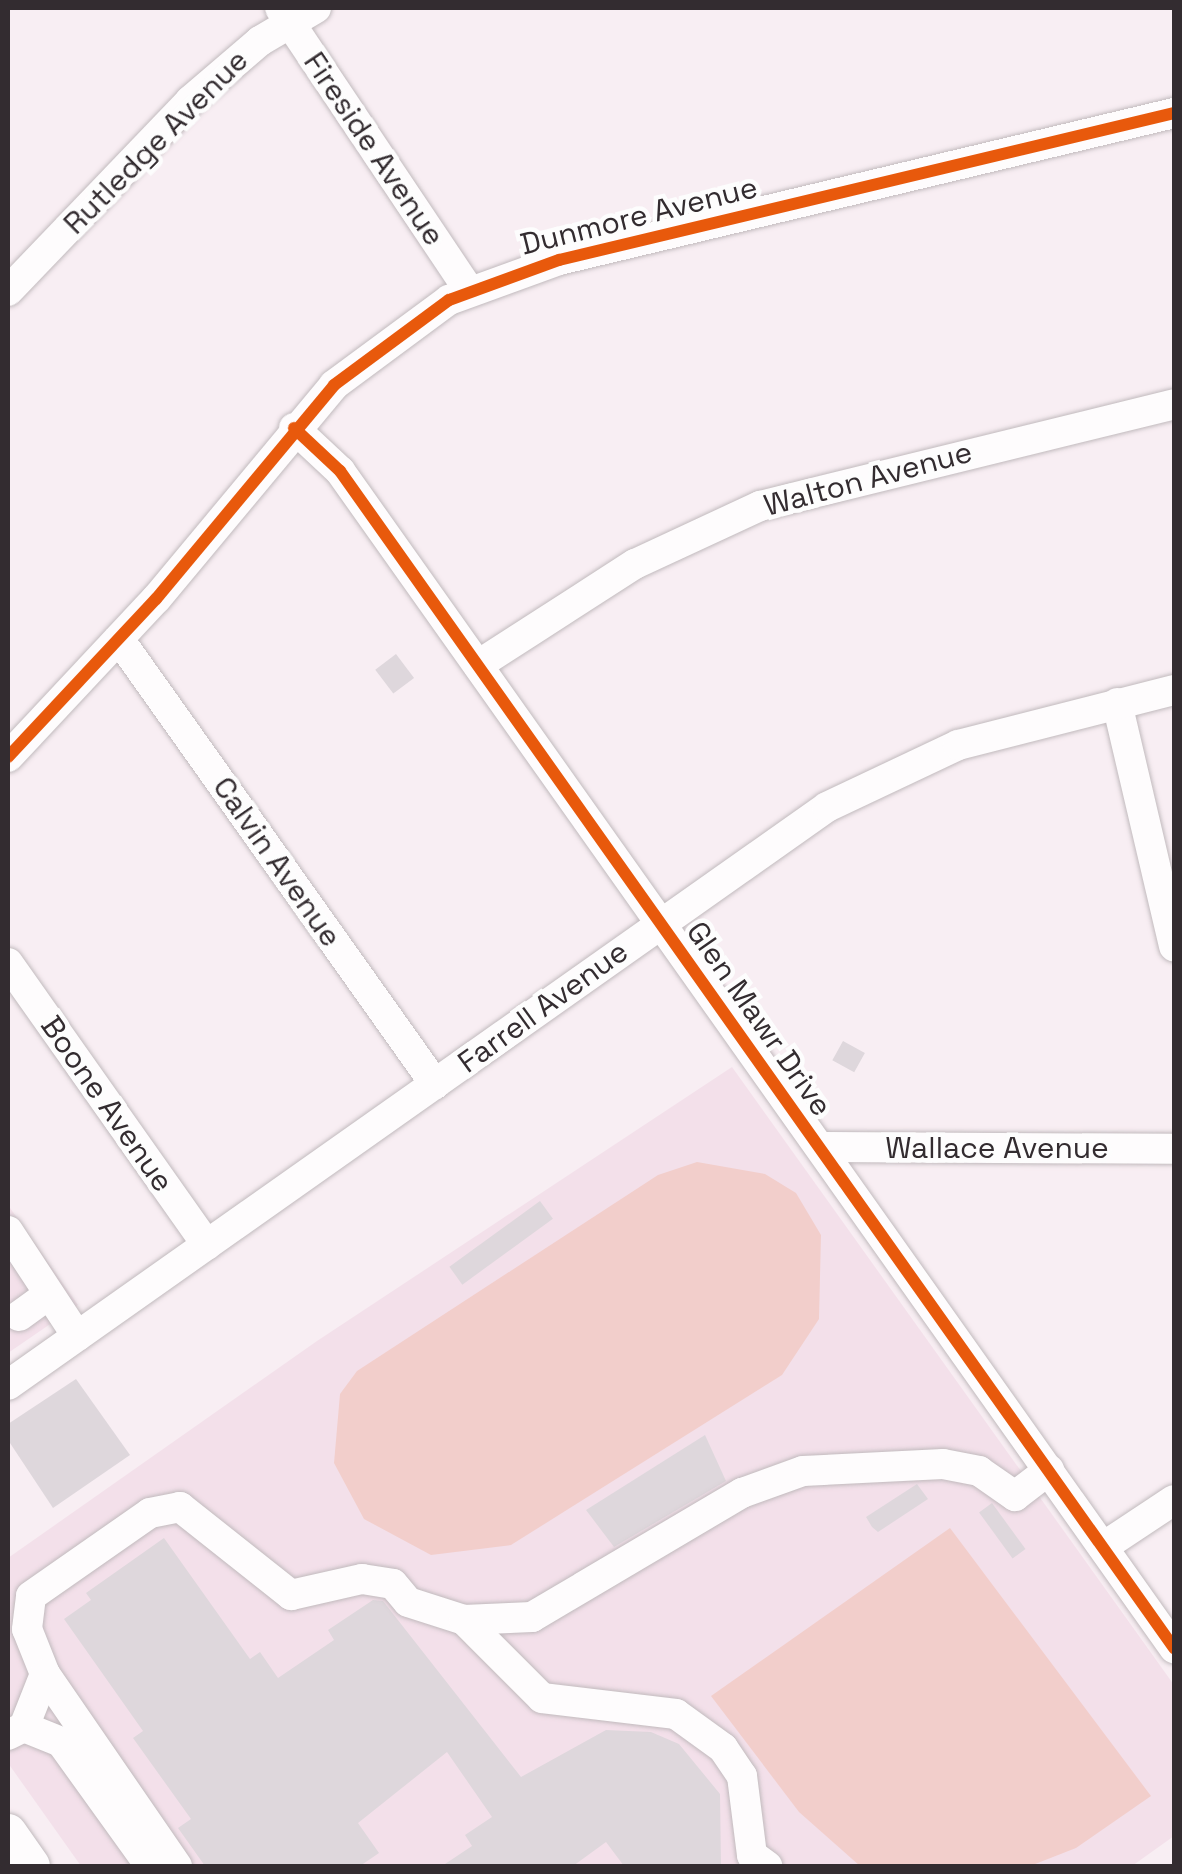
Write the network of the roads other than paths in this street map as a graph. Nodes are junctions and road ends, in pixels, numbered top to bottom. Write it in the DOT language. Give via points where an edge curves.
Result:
graph roads {
  1 [pos="295,12"];
  2 [pos="1174,113"];
  3 [pos="8,290"];
  4 [pos="468,290"];
  5 [pos="1174,404"];
  6 [pos="294,428"];
  7 [pos="119,640"];
  8 [pos="478,664"];
  9 [pos="1174,690"];
  10 [pos="1117,703"];
  11 [pos="8,757"];
  12 [pos="661,923"];
  13 [pos="1174,946"];
  14 [pos="8,962"];
  15 [pos="435,1084"];
  16 [pos="820,1147"];
  17 [pos="1174,1149"];
  18 [pos="8,1231"];
  19 [pos="207,1245"];
  20 [pos="50,1294"];
  21 [pos="19,1316"];
  22 [pos="77,1336"];
  23 [pos="8,1385"];
  24 [pos="1048,1470"];
  25 [pos="1174,1500"];
  26 [pos="1103,1547"];
  27 [pos="464,1620"];
  28 [pos="1174,1648"];
  29 [pos="45,1674"];
  30 [pos="26,1731"];
  31 [pos="87,1740"];
  32 [pos="8,1833"];
  33 [pos="31,1866"];
  34 [pos="150,1866"];
  35 [pos="177,1866"];
  36 [pos="767,1866"];
  1 -- 3 [label="street, Rutledge Avenue" via="190,100"];
  1 -- 4 [label="street, Fireside Avenue"];
  2 -- 4 [label="street, Dunmore Avenue" via="559,260"];
  4 -- 6 [label="street, Dunmore Avenue" via="373,350"];
  5 -- 8 [label="street, Walton Avenue" via="760,506 634,564"];
  6 -- 7 [label="street, Dunmore Avenue"];
  6 -- 8 [label="street, Glen Mawr Drive" via="340,471"];
  7 -- 11 [label="street, Dunmore Avenue"];
  7 -- 15 [label="street, Calvin Avenue"];
  8 -- 12 [label="street, Glen Mawr Drive"];
  9 -- 10 [label="street, Farrell Avenue"];
  10 -- 12 [label="street, Farrell Avenue" via="1026,723 891,774 796,826"];
  10 -- 13 [label="street"];
  12 -- 15 [label="street, Farrell Avenue"];
  12 -- 16 [label="street, Glen Mawr Drive"];
  14 -- 19 [label="street, Boone Avenue"];
  15 -- 19 [label="street, Farrell Avenue"];
  16 -- 17 [label="street, Wallace Avenue"];
  16 -- 24 [label="street, Glen Mawr Drive"];
  18 -- 20 [label="street"];
  19 -- 22 [label="street, Farrell Avenue"];
  20 -- 21 [label="street"];
  20 -- 22 [label="street"];
  22 -- 23 [label="street, Farrell Avenue"];
  24 -- 26 [label="street, Glen Mawr Drive"];
  24 -- 27 [label="street" via="1016,1496 978,1470 943,1464 803,1471 742,1492 532,1617"];
  25 -- 26 [label="street"];
  26 -- 28 [label="street, Glen Mawr Drive"];
  27 -- 29 [label="street" via="408,1602 393,1584 362,1579 290,1595 180,1507 150,1513 31,1596 27,1629"];
  27 -- 36 [label="street" via="542,1698 650,1704 700,1728 742,1776 752,1855"];
  29 -- 30 [label="street"];
  29 -- 31 [label="street"];
  30 -- 31 [label="street"];
  30 -- 34 [label="street"];
  31 -- 35 [label="street"];
  32 -- 33 [label="main road"];
}
